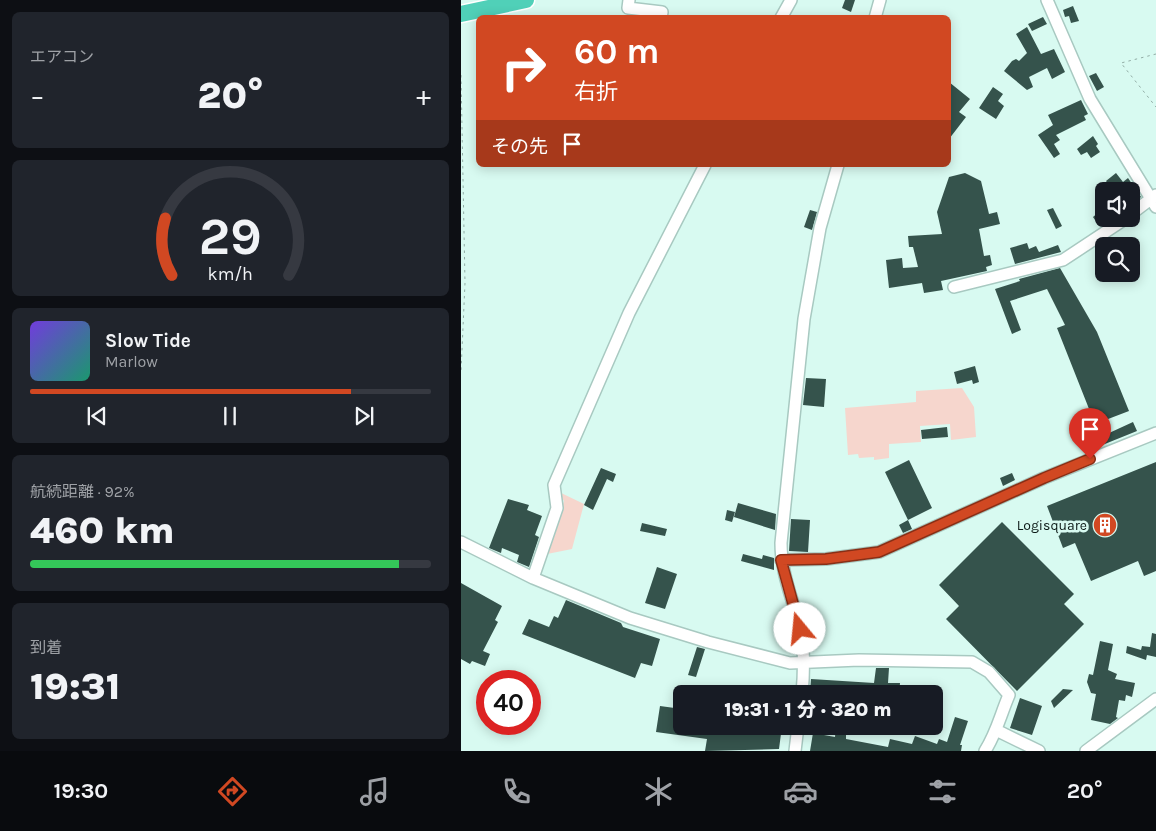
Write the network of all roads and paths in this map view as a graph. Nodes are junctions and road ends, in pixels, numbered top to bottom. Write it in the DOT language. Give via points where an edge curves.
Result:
graph roads {
  1 [pos="527,0"];
  2 [pos="629,0"];
  3 [pos="791,0"];
  4 [pos="880,0"];
  5 [pos="1047,0"];
  6 [pos="461,14"];
  7 [pos="662,15"];
  8 [pos="783,15"];
  9 [pos="876,15"];
  10 [pos="1156,54"];
  11 [pos="461,75"];
  12 [pos="1156,107"];
  13 [pos="704,167"];
  14 [pos="837,167"];
  15 [pos="1154,200"];
  16 [pos="1140,209"];
  17 [pos="1113,227"];
  18 [pos="954,287"];
  19 [pos="461,372"];
  20 [pos="1156,433"];
  21 [pos="461,542"];
  22 [pos="781,560"];
  23 [pos="533,578"];
  24 [pos="804,663"];
  25 [pos="803,685"];
  26 [pos="1156,699"];
  27 [pos="998,731"];
  28 [pos="796,735"];
  29 [pos="795,751"];
  30 [pos="985,751"];
  31 [pos="1039,751"];
  32 [pos="1086,751"];
  1 -- 6 [label="highway"];
  2 -- 7 [label="street" via="628,8 662,12"];
  3 -- 8 [label="street"];
  4 -- 9 [label="street"];
  5 -- 15 [label="street" via="1090,99"];
  10 -- 12 [label="path" via="1121,63"];
  11 -- 19 [label="path" via="465,284"];
  13 -- 23 [label="street" via="629,314 554,485 557,508"];
  14 -- 22 [label="street" via="820,228 804,319"];
  15 -- 16 [label="street"];
  17 -- 18 [label="street" via="1063,260"];
  20 -- 22 [label="street" via="1044,478 879,552 826,559"];
  21 -- 23 [label="street"];
  22 -- 24 [label="street" via="800,629"];
  23 -- 24 [label="street" via="665,630"];
  24 -- 25 [label="street"];
  24 -- 27 [label="street" via="859,660 972,662 989,672 1009,695 998,721"];
  26 -- 32 [label="street"];
  27 -- 30 [label="street"];
  27 -- 31 [label="street"];
  28 -- 29 [label="street"];
}
